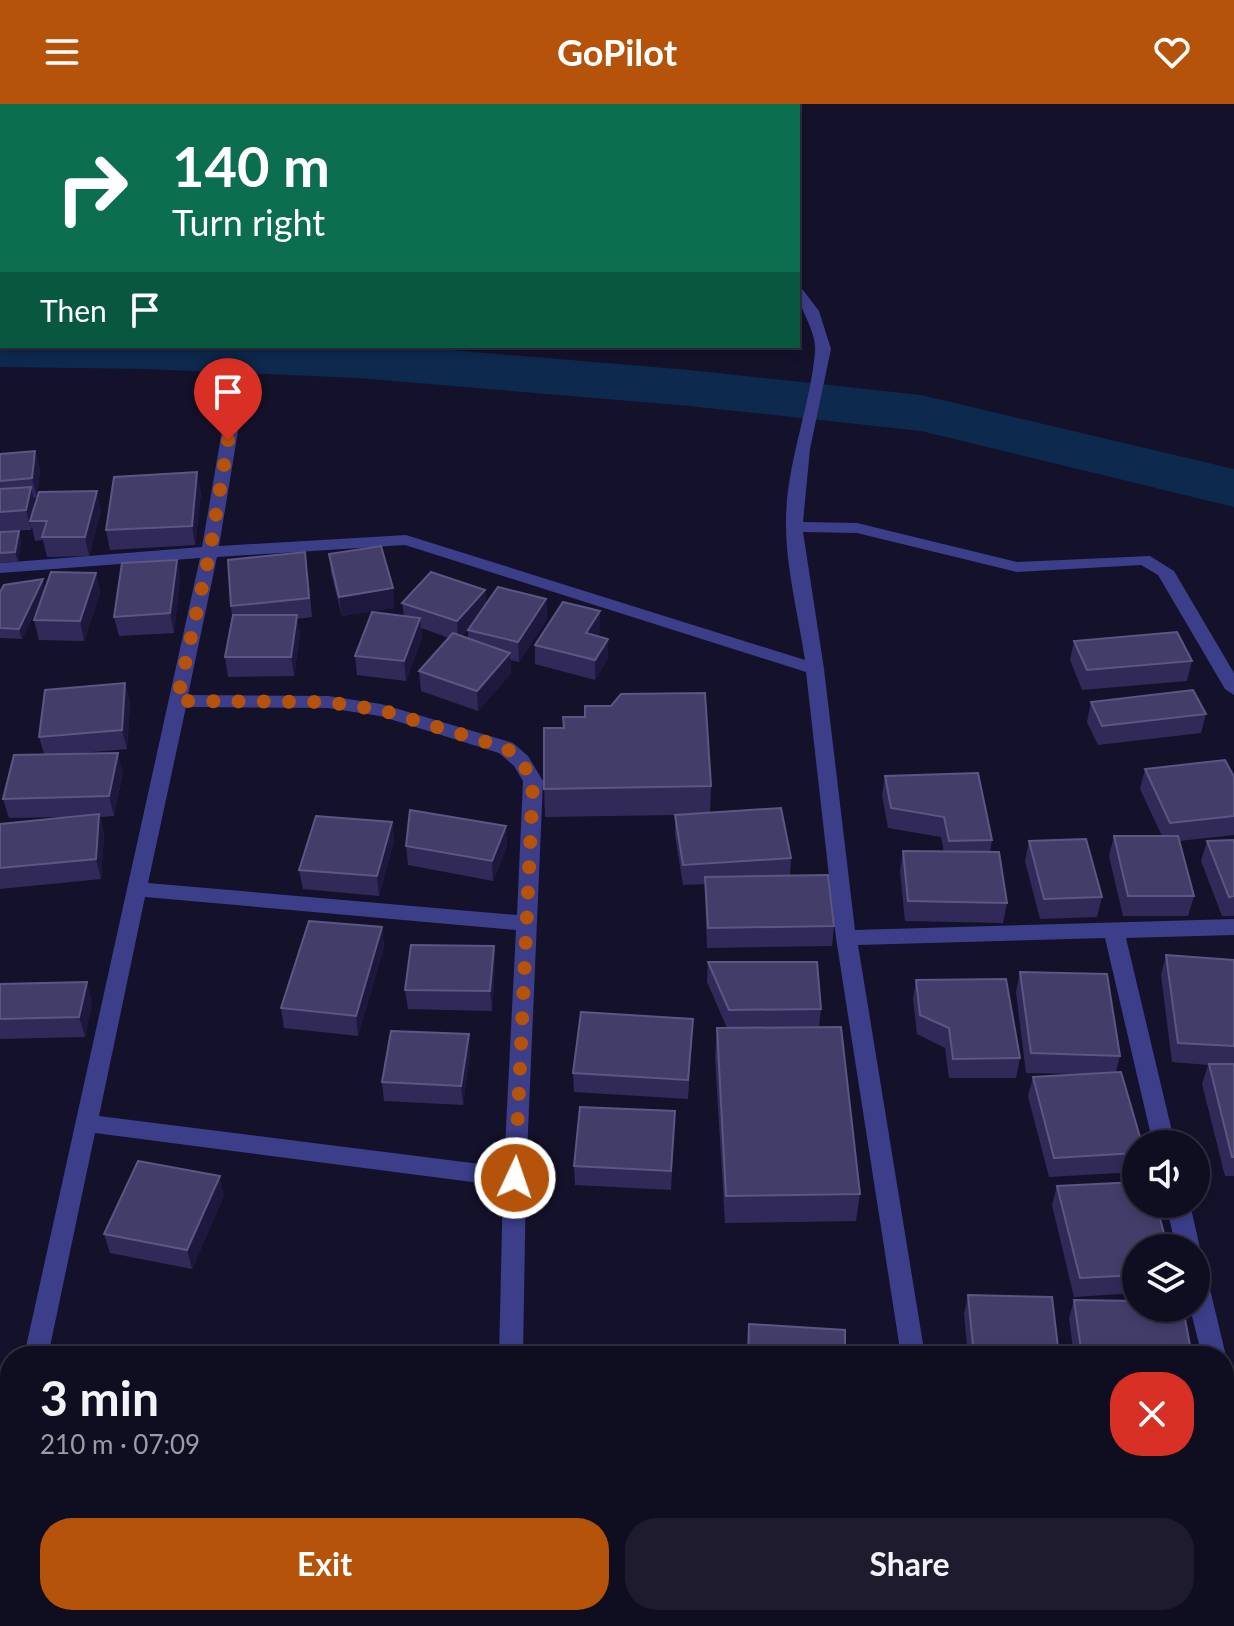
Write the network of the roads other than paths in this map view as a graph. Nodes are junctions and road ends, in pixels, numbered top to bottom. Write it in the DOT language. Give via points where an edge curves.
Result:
graph roads {
  1 [pos="800,296"];
  2 [pos="233,413"];
  3 [pos="794,527"];
  4 [pos="210,551"];
  5 [pos="0,568"];
  6 [pos="815,669"];
  7 [pos="1234,689"];
  8 [pos="177,701"];
  9 [pos="137,889"];
  10 [pos="526,923"];
  11 [pos="1234,927"];
  12 [pos="1114,931"];
  13 [pos="846,938"];
  14 [pos="86,1123"];
  15 [pos="1161,1130"];
  16 [pos="515,1178"];
  17 [pos="1206,1322"];
  18 [pos="38,1346"];
  19 [pos="511,1346"];
  20 [pos="911,1346"];
  21 [pos="1212,1346"];
  1 -- 3 [label="street" via="812,311 823,349 802,449"];
  2 -- 4 [label="street"];
  3 -- 6 [label="street"];
  3 -- 7 [label="street" via="857,528 1017,567 1154,563 1165,571"];
  4 -- 5 [label="street"];
  4 -- 6 [label="street" via="406,540"];
  4 -- 8 [label="street"];
  6 -- 13 [label="street"];
  8 -- 9 [label="street"];
  8 -- 10 [label="street" via="328,702 381,710 506,748 533,781"];
  9 -- 10 [label="street"];
  9 -- 14 [label="street"];
  10 -- 16 [label="street"];
  11 -- 12 [label="street"];
  12 -- 13 [label="street"];
  12 -- 15 [label="street"];
  13 -- 20 [label="street"];
  14 -- 16 [label="street"];
  14 -- 18 [label="street"];
  16 -- 19 [label="street"];
  17 -- 21 [label="street"];
}
